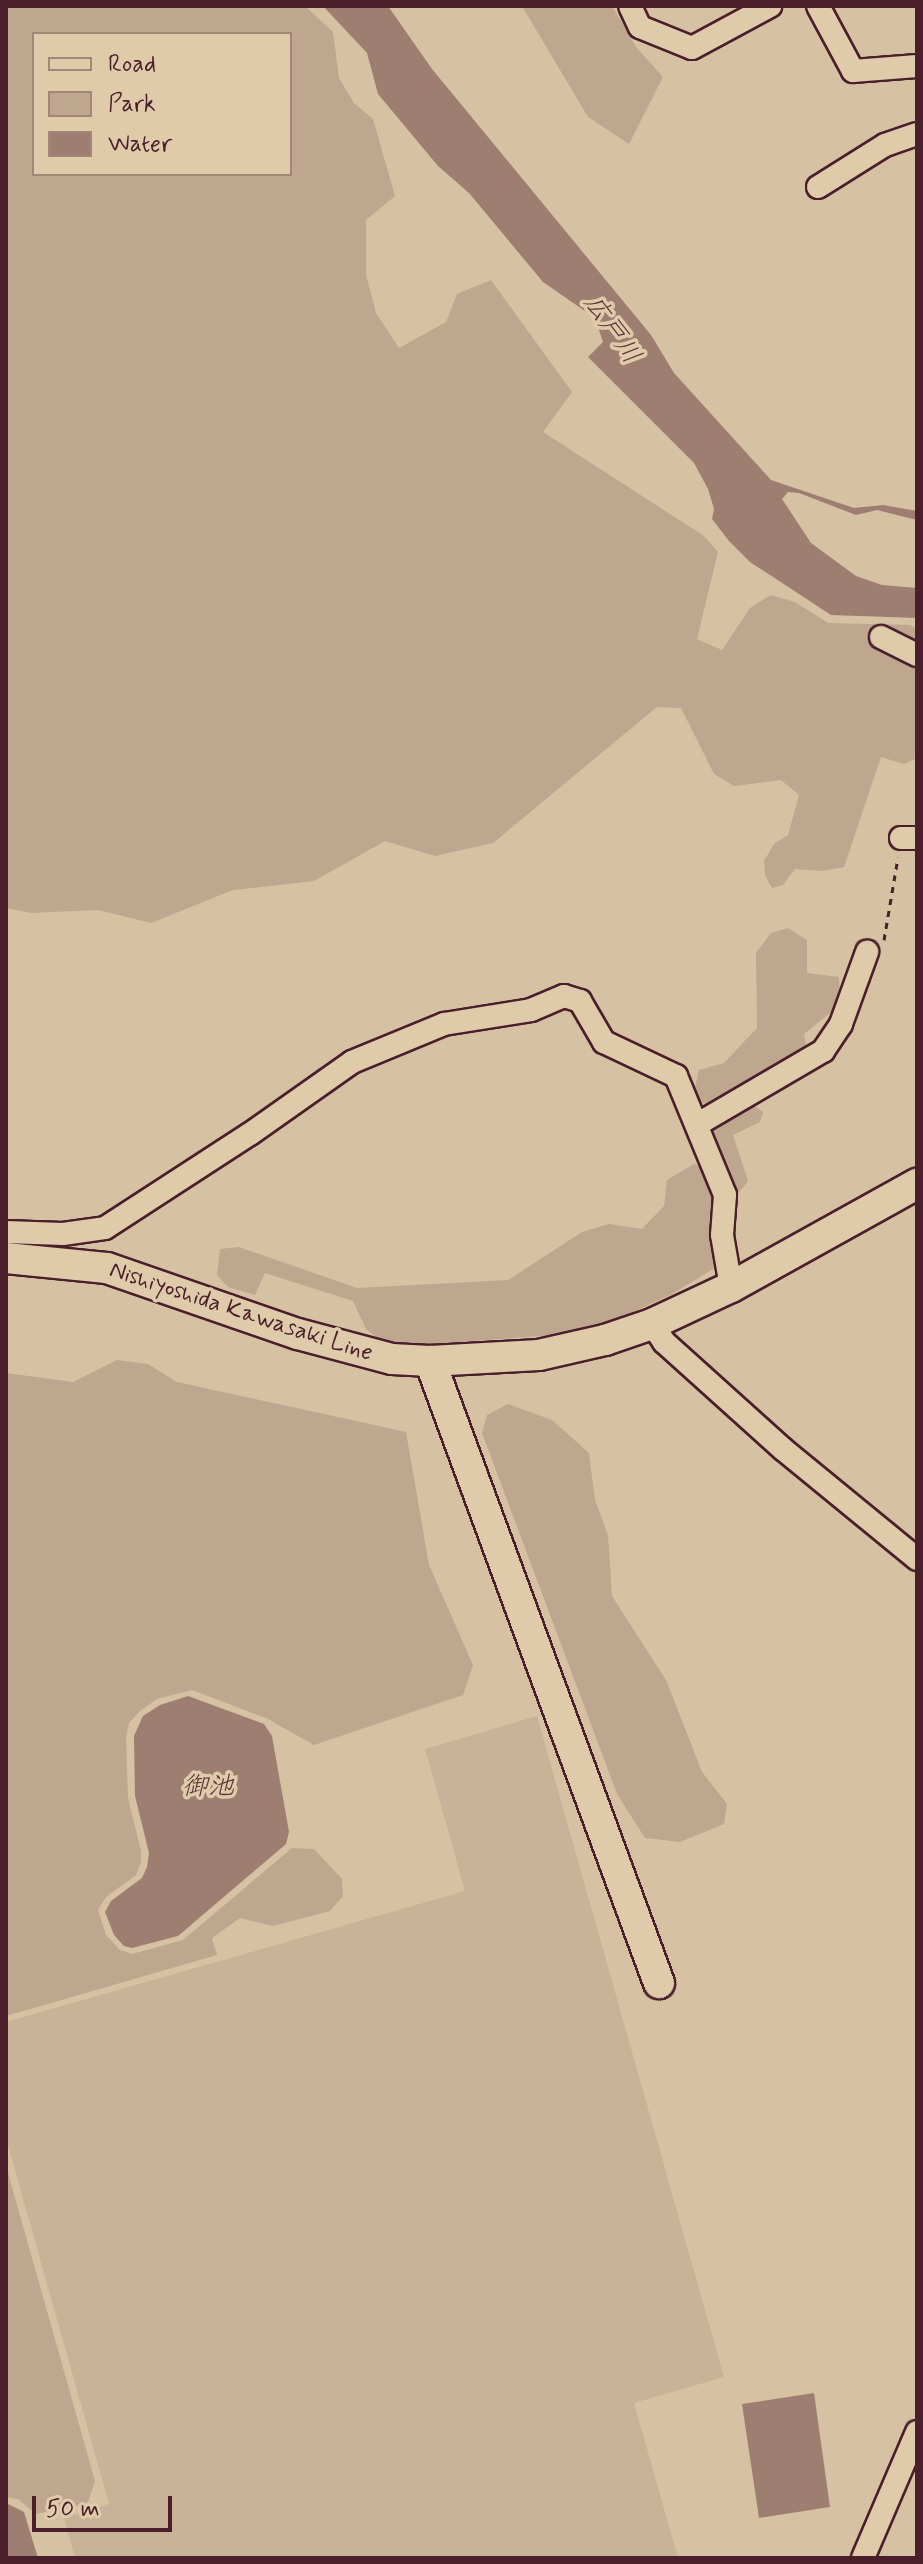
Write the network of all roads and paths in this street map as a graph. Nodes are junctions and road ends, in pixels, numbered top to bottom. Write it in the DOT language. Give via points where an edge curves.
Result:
graph roads {
  1 [pos="630,6"];
  2 [pos="770,6"];
  3 [pos="818,6"];
  4 [pos="917,66"];
  5 [pos="917,134"];
  6 [pos="818,187"];
  7 [pos="881,637"];
  8 [pos="917,655"];
  9 [pos="909,838"];
  10 [pos="867,952"];
  11 [pos="698,1124"];
  12 [pos="917,1184"];
  13 [pos="6,1232"];
  14 [pos="6,1258"];
  15 [pos="731,1287"];
  16 [pos="652,1324"];
  17 [pos="430,1361"];
  18 [pos="917,1559"];
  19 [pos="659,1983"];
  20 [pos="917,2432"];
  21 [pos="863,2558"];
  1 -- 2 [label="street" via="640,27 692,48"];
  3 -- 4 [label="street" via="853,71"];
  5 -- 6 [label="street" via="885,145"];
  7 -- 8 [label="street"];
  9 -- 10 [label="path" via="887,932 879,951"];
  10 -- 11 [label="street" via="841,1024 823,1051"];
  11 -- 13 [label="street" via="676,1076 604,1042 580,1001 564,996 531,1010 444,1024 352,1062 105,1228 63,1234"];
  11 -- 15 [label="street" via="725,1195 722,1235"];
  12 -- 15 [label="main road, Nishiyoshida Kawasaki Line"];
  14 -- 17 [label="main road, Nishiyoshida Kawasaki Line" via="107,1268 341,1347"];
  15 -- 16 [label="main road, Nishiyoshida Kawasaki Line"];
  16 -- 17 [label="main road, Nishiyoshida Kawasaki Line" via="539,1355"];
  16 -- 18 [label="street" via="664,1342 784,1450"];
  17 -- 19 [label="main road"];
  20 -- 21 [label="street"];
}
